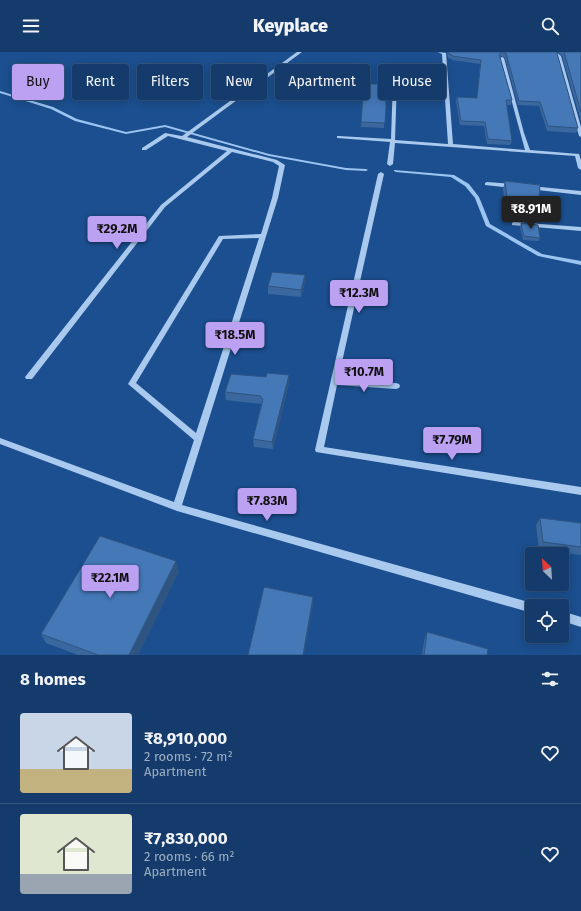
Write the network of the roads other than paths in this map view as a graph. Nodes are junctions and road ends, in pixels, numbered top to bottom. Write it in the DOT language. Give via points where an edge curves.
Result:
graph roads {
  1 [pos="300,52"];
  2 [pos="440,52"];
  3 [pos="554,52"];
  4 [pos="502,58"];
  5 [pos="394,100"];
  6 [pos="581,136"];
  7 [pos="184,137"];
  8 [pos="339,137"];
  9 [pos="393,141"];
  10 [pos="451,145"];
  11 [pos="144,150"];
  12 [pos="232,150"];
  13 [pos="528,151"];
  14 [pos="579,155"];
  15 [pos="390,164"];
  16 [pos="581,168"];
  17 [pos="381,174"];
  18 [pos="487,184"];
  19 [pos="516,186"];
  20 [pos="523,187"];
  21 [pos="581,193"];
  22 [pos="514,224"];
  23 [pos="581,229"];
  24 [pos="263,236"];
  25 [pos="29,377"];
  26 [pos="334,382"];
  27 [pos="396,386"];
  28 [pos="199,440"];
  29 [pos="0,441"];
  30 [pos="581,491"];
  31 [pos="178,507"];
  32 [pos="525,606"];
  33 [pos="569,618"];
  34 [pos="581,622"];
  1 -- 7 [label="street"];
  2 -- 10 [label="street" via="444,53"];
  3 -- 6 [label="street" via="558,56"];
  4 -- 13 [label="street"];
  5 -- 9 [label="street"];
  7 -- 11 [label="street" via="167,134"];
  7 -- 12 [label="street"];
  8 -- 9 [label="street"];
  9 -- 10 [label="street"];
  9 -- 15 [label="street"];
  10 -- 13 [label="street"];
  12 -- 24 [label="street" via="282,164"];
  12 -- 25 [label="street" via="162,206"];
  13 -- 14 [label="street"];
  14 -- 16 [label="street"];
  17 -- 26 [label="street"];
  18 -- 19 [label="street"];
  20 -- 21 [label="street"];
  22 -- 23 [label="street"];
  24 -- 28 [label="street"];
  24 -- 28 [label="street" via="221,237 132,384"];
  26 -- 27 [label="street"];
  26 -- 30 [label="street" via="319,450"];
  28 -- 31 [label="street"];
  29 -- 31 [label="street"];
  31 -- 32 [label="street"];
  33 -- 34 [label="street"];
}
